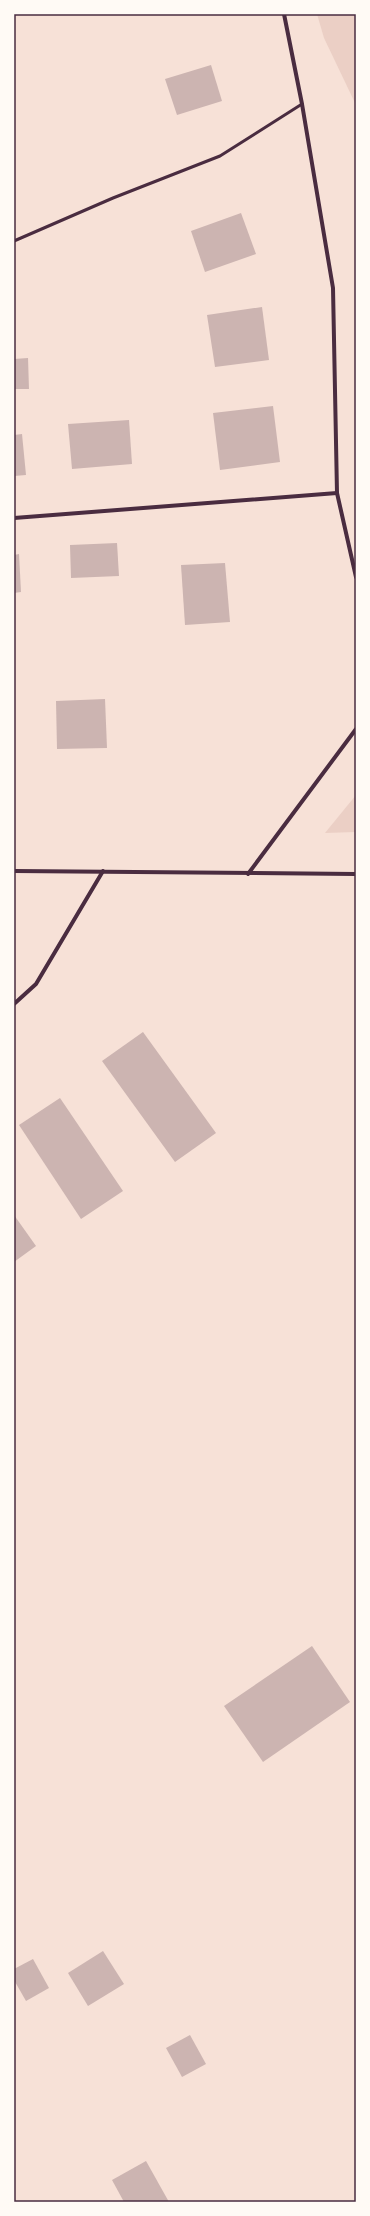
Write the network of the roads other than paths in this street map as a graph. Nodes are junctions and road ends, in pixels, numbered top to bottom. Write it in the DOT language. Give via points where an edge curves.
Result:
graph roads {
  1 [pos="284,14"];
  2 [pos="302,104"];
  3 [pos="14,242"];
  4 [pos="337,494"];
  5 [pos="14,518"];
  6 [pos="356,577"];
  7 [pos="356,729"];
  8 [pos="14,871"];
  9 [pos="103,871"];
  10 [pos="248,874"];
  11 [pos="356,874"];
  12 [pos="14,1004"];
  1 -- 2 [label="street"];
  2 -- 3 [label="lane" via="220,156 113,198"];
  2 -- 4 [label="street" via="333,288"];
  4 -- 5 [label="street"];
  4 -- 6 [label="street"];
  7 -- 10 [label="street"];
  8 -- 9 [label="street"];
  9 -- 10 [label="street"];
  9 -- 12 [label="street" via="36,984"];
  10 -- 11 [label="street"];
}
